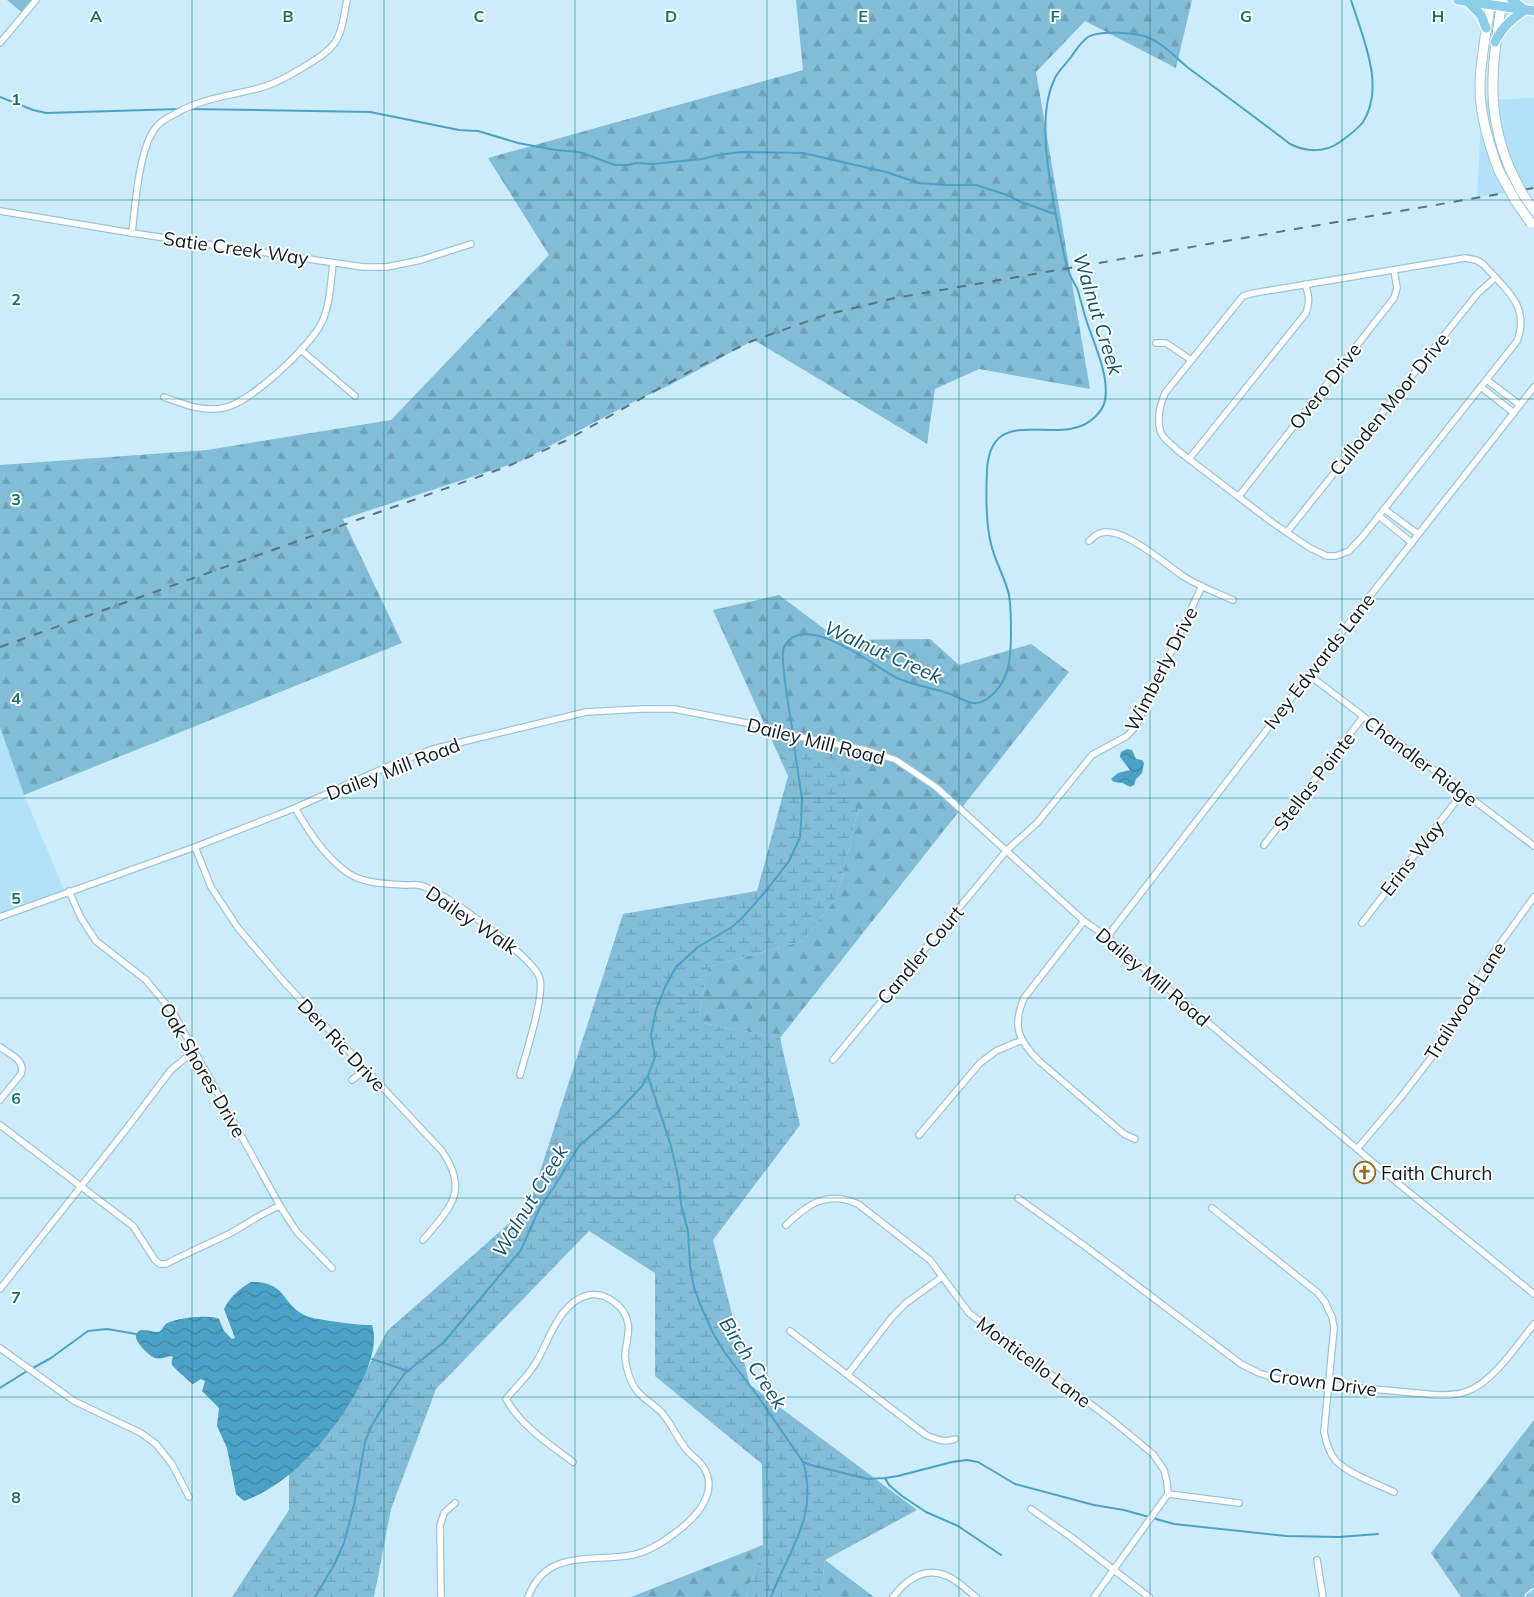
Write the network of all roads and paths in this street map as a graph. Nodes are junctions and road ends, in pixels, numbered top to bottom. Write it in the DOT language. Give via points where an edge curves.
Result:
graph roads {
  1 [pos="36,0"];
  2 [pos="347,0"];
  3 [pos="1458,0"];
  4 [pos="1512,0"];
  5 [pos="1470,1"];
  6 [pos="1490,3"];
  7 [pos="1501,3"];
  8 [pos="1530,11"];
  9 [pos="1486,28"];
  10 [pos="1495,42"];
  11 [pos="0,43"];
  12 [pos="1534,210"];
  13 [pos="0,211"];
  14 [pos="1532,224"];
  15 [pos="132,233"];
  16 [pos="471,244"];
  17 [pos="333,263"];
  18 [pos="1394,270"];
  19 [pos="1495,278"];
  20 [pos="1305,284"];
  21 [pos="1156,343"];
  22 [pos="301,350"];
  23 [pos="1191,360"];
  24 [pos="1487,380"];
  25 [pos="1481,387"];
  26 [pos="1534,387"];
  27 [pos="355,396"];
  28 [pos="164,398"];
  29 [pos="1520,405"];
  30 [pos="1514,413"];
  31 [pos="1189,459"];
  32 [pos="1239,496"];
  33 [pos="1384,509"];
  34 [pos="1378,516"];
  35 [pos="1287,532"];
  36 [pos="1418,534"];
  37 [pos="1089,541"];
  38 [pos="1412,543"];
  39 [pos="1336,556"];
  40 [pos="1336,563"];
  41 [pos="1202,586"];
  42 [pos="1232,600"];
  43 [pos="1309,675"];
  44 [pos="1364,717"];
  45 [pos="1463,792"];
  46 [pos="295,808"];
  47 [pos="1264,845"];
  48 [pos="1534,846"];
  49 [pos="195,847"];
  50 [pos="1007,850"];
  51 [pos="69,891"];
  52 [pos="1534,897"];
  53 [pos="0,917"];
  54 [pos="1084,920"];
  55 [pos="1362,923"];
  56 [pos="1107,937"];
  57 [pos="1022,1040"];
  58 [pos="0,1046"];
  59 [pos="194,1051"];
  60 [pos="833,1060"];
  61 [pos="366,1070"];
  62 [pos="520,1075"];
  63 [pos="352,1080"];
  64 [pos="0,1100"];
  65 [pos="0,1124"];
  66 [pos="919,1135"];
  67 [pos="1135,1140"];
  68 [pos="1357,1149"];
  69 [pos="81,1186"];
  70 [pos="1018,1198"];
  71 [pos="280,1206"];
  72 [pos="1212,1208"];
  73 [pos="786,1225"];
  74 [pos="423,1240"];
  75 [pos="332,1268"];
  76 [pos="942,1277"];
  77 [pos="0,1289"];
  78 [pos="1534,1294"];
  79 [pos="1534,1324"];
  80 [pos="790,1331"];
  81 [pos="0,1348"];
  82 [pos="848,1374"];
  83 [pos="1330,1386"];
  84 [pos="955,1439"];
  85 [pos="573,1462"];
  86 [pos="1394,1492"];
  87 [pos="1168,1494"];
  88 [pos="189,1497"];
  89 [pos="455,1503"];
  90 [pos="1239,1503"];
  91 [pos="1031,1509"];
  92 [pos="1317,1560"];
  93 [pos="1114,1571"];
  94 [pos="1534,1594"];
  95 [pos="441,1597"];
  96 [pos="528,1597"];
  97 [pos="893,1597"];
  98 [pos="976,1597"];
  99 [pos="1094,1597"];
  100 [pos="1149,1597"];
  101 [pos="1323,1597"];
  102 [pos="1530,1597"];
  1 -- 11 [label="street"];
  2 -- 15 [label="street" via="342,27 334,44 321,56 264,87 191,106 157,125 145,150"];
  3 -- 5 [label="main road"];
  4 -- 8 [label="main road"];
  5 -- 6 [label="main road"];
  5 -- 9 [label="main road"];
  6 -- 7 [label="main road"];
  6 -- 9 [label="street"];
  7 -- 8 [label="main road"];
  7 -- 10 [label="street"];
  8 -- 10 [label="main road" via="1508,22"];
  9 -- 14 [label="street, bridge" via="1480,96 1486,132 1499,171"];
  10 -- 12 [label="street, bridge" via="1492,91 1501,147 1522,193"];
  13 -- 15 [label="street, Satie Creek Way"];
  15 -- 17 [label="street, Satie Creek Way"];
  16 -- 17 [label="street, Satie Creek Way" via="386,267"];
  17 -- 22 [label="street" via="322,323"];
  18 -- 19 [label="street" via="1465,258 1480,262"];
  18 -- 20 [label="street"];
  18 -- 32 [label="street, Overo Drive" via="1397,288 1394,298"];
  19 -- 24 [label="street" via="1516,301 1522,324 1517,341"];
  19 -- 35 [label="street, Culloden Moor Drive" via="1478,293"];
  20 -- 23 [label="street" via="1243,296"];
  20 -- 31 [label="street" via="1309,298 1306,313"];
  21 -- 23 [label="street" via="1166,342"];
  22 -- 27 [label="street"];
  22 -- 28 [label="street" via="240,403 207,409"];
  23 -- 31 [label="street" via="1164,393 1160,415 1160,430 1164,437"];
  24 -- 25 [label="street"];
  24 -- 29 [label="street"];
  25 -- 30 [label="street"];
  25 -- 33 [label="street"];
  26 -- 29 [label="street, Ivey Edwards Lane"];
  29 -- 30 [label="street, Ivey Edwards Lane"];
  30 -- 36 [label="street, Ivey Edwards Lane"];
  31 -- 32 [label="street"];
  32 -- 35 [label="street"];
  33 -- 34 [label="street"];
  33 -- 36 [label="street"];
  34 -- 38 [label="street"];
  34 -- 39 [label="street" via="1349,551"];
  35 -- 39 [label="street" via="1310,548 1327,556"];
  36 -- 38 [label="street, Ivey Edwards Lane"];
  37 -- 41 [label="street" via="1099,533 1117,534 1140,544"];
  38 -- 43 [label="street, Ivey Edwards Lane"];
  39 -- 40 [label="street"];
  41 -- 42 [label="street"];
  41 -- 50 [label="street, Wimberly Drive" via="1136,726 1127,736 1092,755 1037,823"];
  43 -- 44 [label="street, Chandler Ridge"];
  43 -- 56 [label="street, Ivey Edwards Lane"];
  44 -- 45 [label="street, Chandler Ridge"];
  44 -- 47 [label="street, Stellas Pointe"];
  45 -- 48 [label="street, Chandler Ridge"];
  45 -- 55 [label="street, Erins Way"];
  46 -- 49 [label="street, Dailey Mill Road"];
  46 -- 50 [label="street, Dailey Mill Road" via="433,749 586,712 674,709 866,750 896,760 936,787"];
  46 -- 62 [label="street, Dailey Walk" via="319,845 349,874 381,884 422,886 439,893 473,916 531,964 540,976 541,993"];
  49 -- 51 [label="street, Dailey Mill Road"];
  49 -- 61 [label="street, Den Ric Drive" via="211,887 238,928"];
  50 -- 54 [label="street, Dailey Mill Road"];
  50 -- 60 [label="street, Candler Court"];
  51 -- 53 [label="street, Dailey Mill Road"];
  51 -- 59 [label="street, Oak Shores Drive" via="80,918 96,941 146,980 174,1014"];
  52 -- 68 [label="street, Trailwood Lane" via="1492,956 1447,1037"];
  54 -- 56 [label="street, Dailey Mill Road"];
  54 -- 57 [label="street" via="1024,998 1017,1020"];
  56 -- 68 [label="street, Dailey Mill Road"];
  57 -- 66 [label="street" via="996,1051 980,1063"];
  57 -- 67 [label="street" via="1039,1061"];
  58 -- 64 [label="street" via="20,1062 22,1069"];
  59 -- 69 [label="street" via="170,1070"];
  59 -- 71 [label="street, Oak Shores Drive"];
  61 -- 63 [label="street"];
  61 -- 74 [label="street, Den Ric Drive" via="442,1151 454,1173 457,1188 452,1201"];
  65 -- 69 [label="street"];
  68 -- 78 [label="street, Dailey Mill Road"];
  69 -- 71 [label="street" via="133,1226 160,1264 166,1264"];
  69 -- 77 [label="street"];
  70 -- 83 [label="street, Crown Drive" via="1241,1364 1278,1379"];
  71 -- 75 [label="street, Oak Shores Drive" via="297,1232"];
  72 -- 83 [label="street" via="1300,1277 1325,1302 1334,1328"];
  73 -- 76 [label="street, Monticello Lane" via="813,1203 823,1199 847,1200 858,1204 912,1245 930,1260"];
  76 -- 82 [label="street" via="893,1316"];
  76 -- 87 [label="street, Monticello Lane" via="969,1313 1153,1454 1164,1470"];
  79 -- 83 [label="street, Crown Drive" via="1499,1366 1482,1383 1468,1391 1437,1395"];
  80 -- 82 [label="street"];
  81 -- 88 [label="street" via="74,1401 141,1433 156,1444 172,1464"];
  82 -- 84 [label="street" via="926,1436 950,1441"];
  83 -- 86 [label="street" via="1324,1432 1332,1455 1346,1468"];
  85 -- 96 [label="street" via="533,1431 506,1399 534,1365 561,1316 584,1296 596,1294 606,1297 624,1314 628,1324 626,1366 637,1391 663,1414 680,1442 702,1465 709,1478 708,1493 700,1511 688,1524 651,1549 618,1557 565,1561 537,1579"];
  87 -- 90 [label="street"];
  87 -- 93 [label="street"];
  89 -- 95 [label="street" via="444,1513 440,1526"];
  91 -- 93 [label="street"];
  92 -- 101 [label="street"];
  93 -- 99 [label="street"];
  93 -- 100 [label="street"];
  94 -- 102 [label="main road"];
  97 -- 98 [label="street" via="913,1577 925,1572 948,1576"];
}
